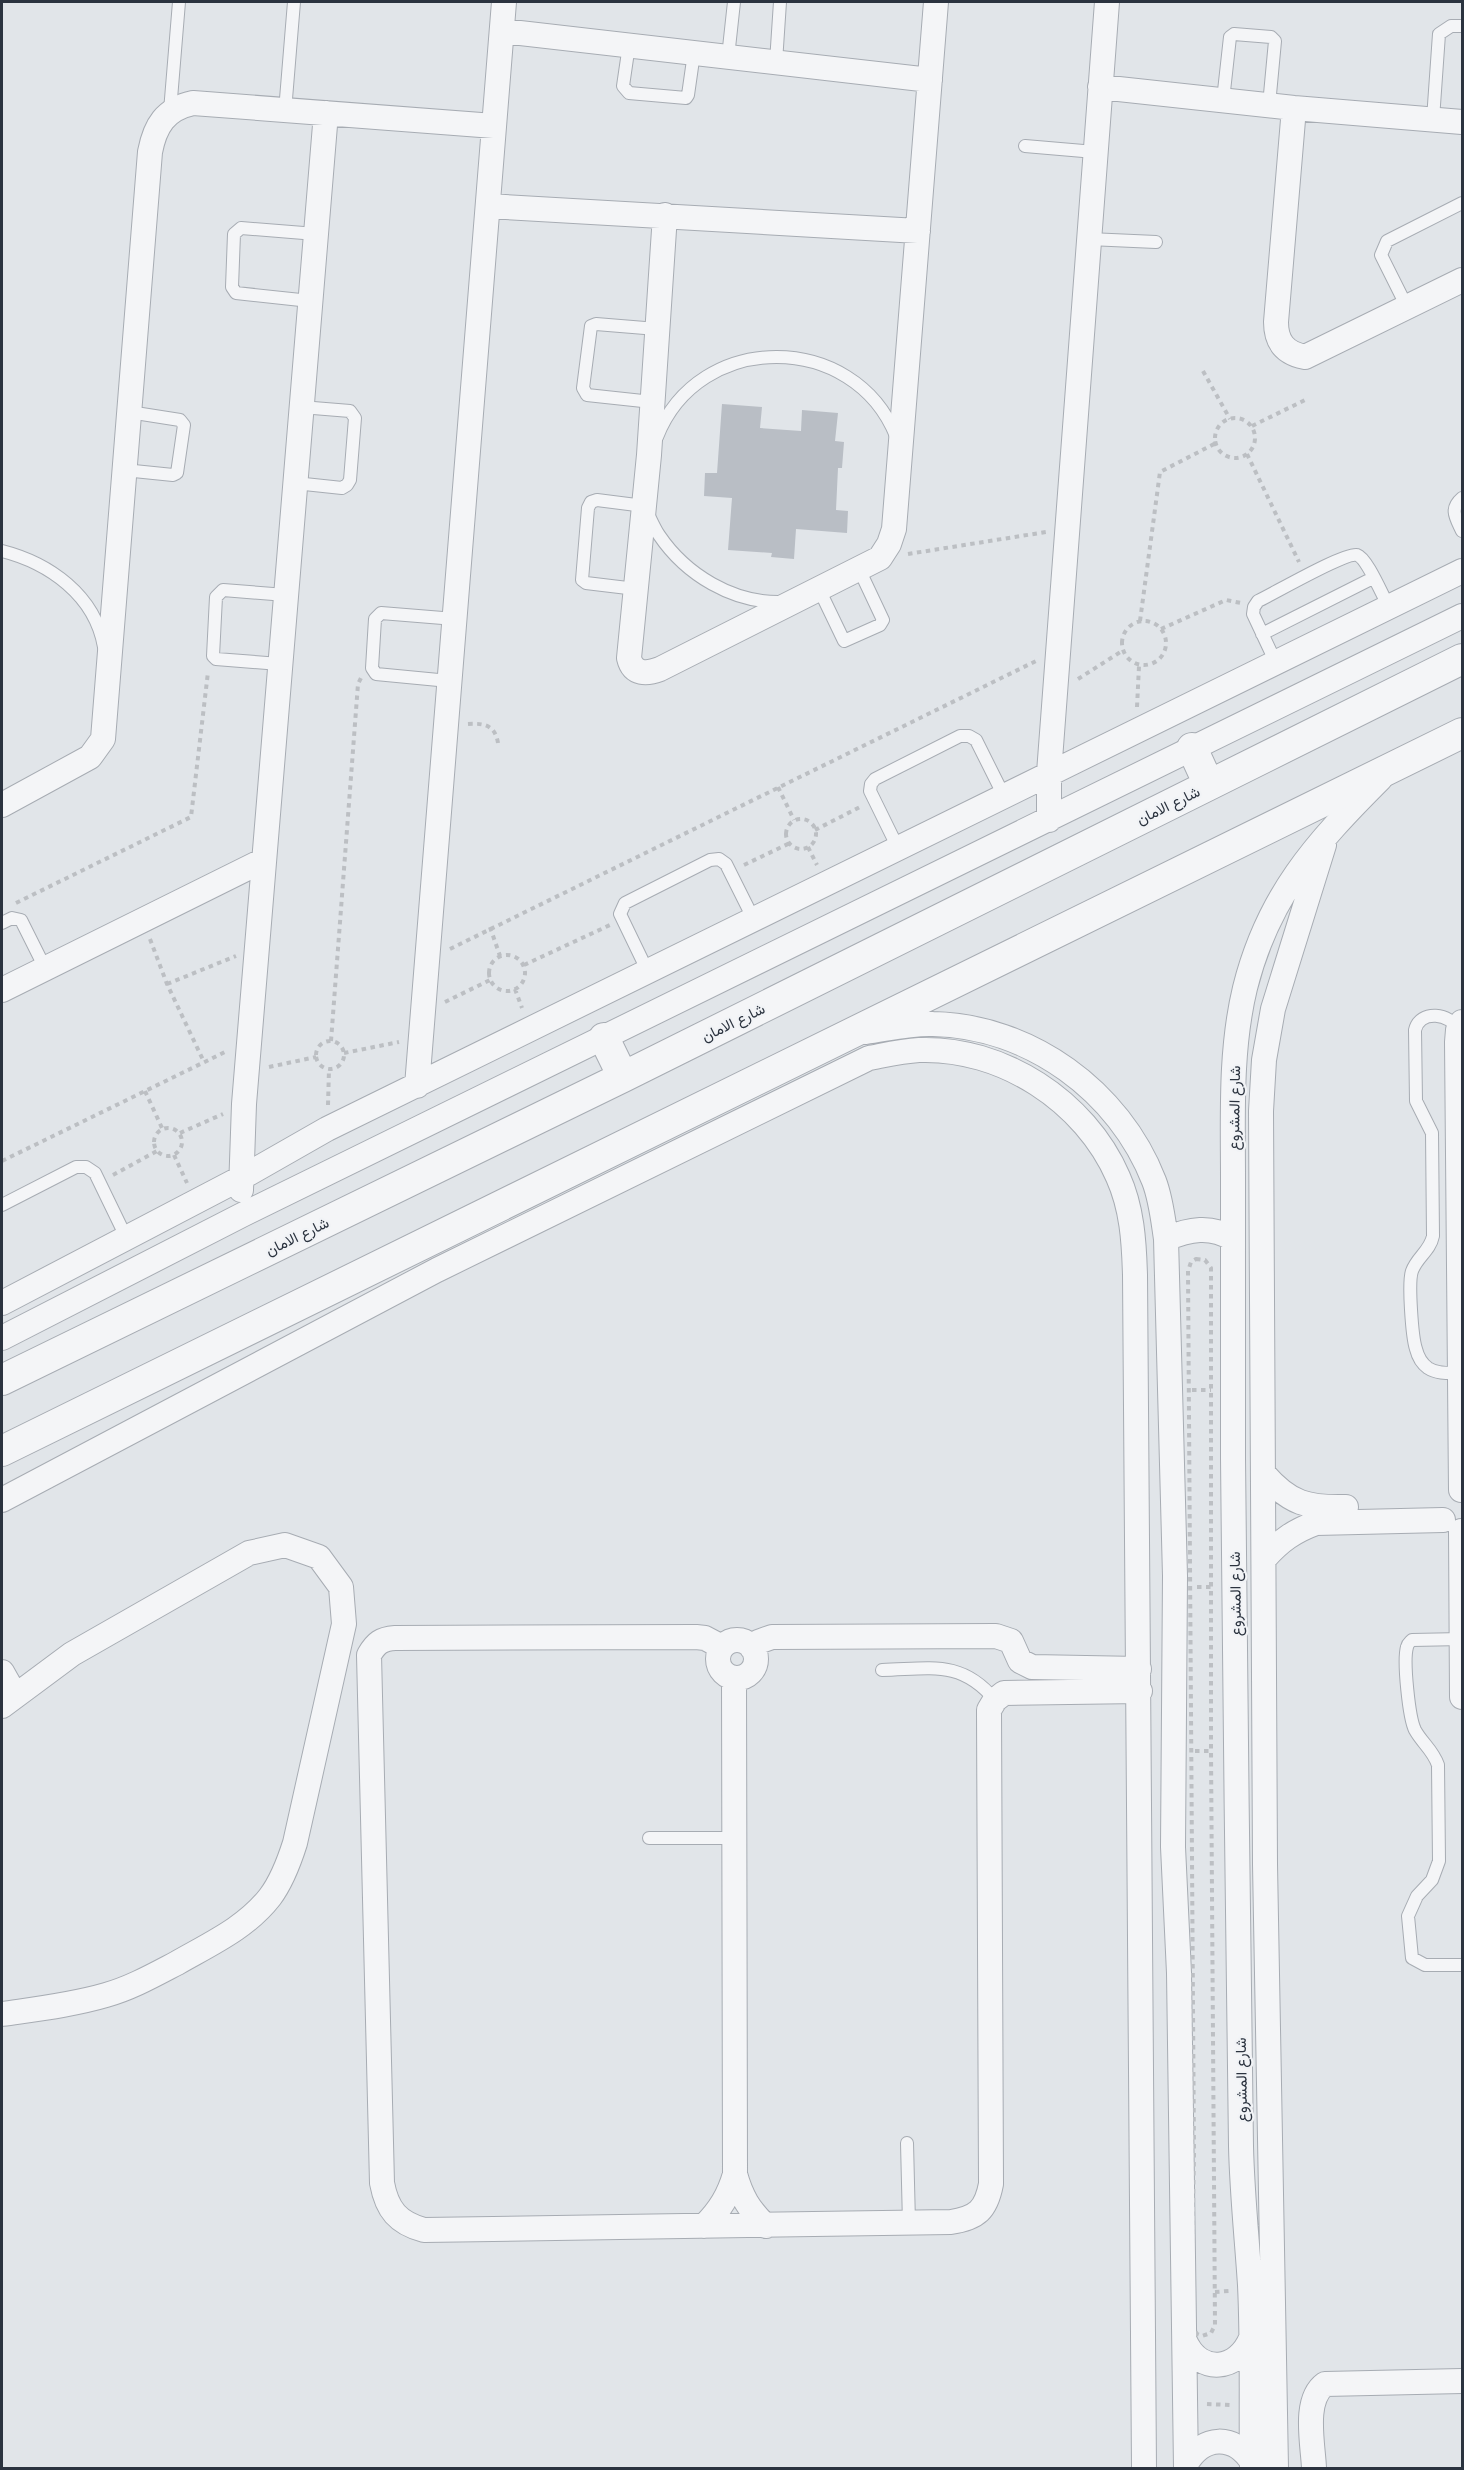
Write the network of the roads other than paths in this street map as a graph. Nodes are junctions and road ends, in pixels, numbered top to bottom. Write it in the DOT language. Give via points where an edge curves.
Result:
graph roads {
  1 [pos="179,2"];
  2 [pos="294,2"];
  3 [pos="504,2"];
  4 [pos="734,2"];
  5 [pos="780,2"];
  6 [pos="936,2"];
  7 [pos="1107,2"];
  8 [pos="1462,26"];
  9 [pos="502,31"];
  10 [pos="629,45"];
  11 [pos="694,53"];
  12 [pos="728,57"];
  13 [pos="776,62"];
  14 [pos="930,80"];
  15 [pos="1100,87"];
  16 [pos="1223,100"];
  17 [pos="1269,105"];
  18 [pos="1294,108"];
  19 [pos="170,111"];
  20 [pos="285,111"];
  21 [pos="326,113"];
  22 [pos="1433,119"];
  23 [pos="1462,122"];
  24 [pos="494,126"];
  25 [pos="1025,146"];
  26 [pos="1095,152"];
  27 [pos="1462,203"];
  28 [pos="488,206"];
  29 [pos="665,215"];
  30 [pos="918,231"];
  31 [pos="316,234"];
  32 [pos="1089,239"];
  33 [pos="1156,242"];
  34 [pos="1462,280"];
  35 [pos="310,301"];
  36 [pos="1407,307"];
  37 [pos="657,329"];
  38 [pos="652,402"];
  39 [pos="302,407"];
  40 [pos="129,412"];
  41 [pos="900,446"];
  42 [pos="650,455"];
  43 [pos="124,470"];
  44 [pos="296,483"];
  45 [pos="1462,498"];
  46 [pos="644,506"];
  47 [pos="1462,531"];
  48 [pos="2,551"];
  49 [pos="869,564"];
  50 [pos="1462,571"];
  51 [pos="1373,578"];
  52 [pos="636,589"];
  53 [pos="819,589"];
  54 [pos="286,595"];
  55 [pos="794,601"];
  56 [pos="1389,607"];
  57 [pos="1462,616"];
  58 [pos="455,619"];
  59 [pos="1262,634"];
  60 [pos="1462,659"];
  61 [pos="1276,663"];
  62 [pos="280,664"];
  63 [pos="109,670"];
  64 [pos="449,681"];
  65 [pos="1462,733"];
  66 [pos="1192,747"];
  67 [pos="1390,768"];
  68 [pos="1049,773"];
  69 [pos="1209,785"];
  70 [pos="1004,796"];
  71 [pos="4,803"];
  72 [pos="1049,820"];
  73 [pos="1329,830"];
  74 [pos="898,848"];
  75 [pos="264,860"];
  76 [pos="7,920"];
  77 [pos="754,920"];
  78 [pos="45,968"];
  79 [pos="648,972"];
  80 [pos="2,990"];
  81 [pos="1460,1026"];
  82 [pos="852,1034"];
  83 [pos="604,1038"];
  84 [pos="622,1077"];
  85 [pos="417,1086"];
  86 [pos="241,1178"];
  87 [pos="2,1205"];
  88 [pos="242,1215"];
  89 [pos="126,1237"];
  90 [pos="1166,1239"];
  91 [pos="1233,1239"];
  92 [pos="2,1302"];
  93 [pos="2,1338"];
  94 [pos="1459,1373"];
  95 [pos="1262,1374"];
  96 [pos="2,1380"];
  97 [pos="1225,1385"];
  98 [pos="2,1451"];
  99 [pos="1264,1474"];
  100 [pos="1462,1490"];
  101 [pos="2,1500"];
  102 [pos="1452,1522"];
  103 [pos="1265,1558"];
  104 [pos="1138,1579"];
  105 [pos="1180,1583"];
  106 [pos="1462,1639"];
  107 [pos="722,1647"];
  108 [pos="752,1648"];
  109 [pos="882,1670"];
  110 [pos="2,1672"];
  111 [pos="734,1679"];
  112 [pos="1139,1680"];
  113 [pos="1462,1697"];
  114 [pos="995,1700"];
  115 [pos="8,1701"];
  116 [pos="649,1838"];
  117 [pos="735,1838"];
  118 [pos="1140,1847"];
  119 [pos="1173,1847"];
  120 [pos="1462,1965"];
  121 [pos="2,2014"];
  122 [pos="908,2143"];
  123 [pos="735,2174"];
  124 [pos="909,2223"];
  125 [pos="704,2226"];
  126 [pos="766,2226"];
  127 [pos="1251,2338"];
  128 [pos="1185,2341"];
  129 [pos="1462,2381"];
  130 [pos="1252,2465"];
  131 [pos="1186,2466"];
  132 [pos="1144,2469"];
  133 [pos="1276,2469"];
  134 [pos="1314,2469"];
  1 -- 19 [label="lane"];
  2 -- 20 [label="lane"];
  3 -- 9 [label="street"];
  4 -- 12 [label="lane"];
  5 -- 13 [label="lane"];
  6 -- 14 [label="street"];
  7 -- 15 [label="street"];
  8 -- 22 [label="lane" via="1451,26 1439,34"];
  9 -- 10 [label="street"];
  9 -- 24 [label="street"];
  10 -- 11 [label="street"];
  10 -- 11 [label="lane" via="623,86 629,93 686,98"];
  11 -- 12 [label="street"];
  12 -- 13 [label="street"];
  13 -- 14 [label="street"];
  14 -- 30 [label="street"];
  15 -- 16 [label="street"];
  15 -- 26 [label="street"];
  16 -- 17 [label="street"];
  16 -- 17 [label="lane" via="1230,37 1271,37 1275,41"];
  17 -- 18 [label="street"];
  18 -- 22 [label="street"];
  18 -- 36 [label="street" via="1276,321 1280,341 1286,349 1305,357"];
  19 -- 20 [label="street" via="193,103"];
  19 -- 40 [label="street" via="153,135 150,152"];
  20 -- 21 [label="street"];
  21 -- 24 [label="street"];
  21 -- 31 [label="street"];
  22 -- 23 [label="street"];
  24 -- 28 [label="street"];
  25 -- 26 [label="lane"];
  26 -- 32 [label="street"];
  27 -- 36 [label="lane" via="1382,247 1381,255"];
  28 -- 29 [label="street"];
  28 -- 58 [label="street"];
  29 -- 30 [label="street"];
  29 -- 37 [label="street"];
  30 -- 41 [label="street"];
  31 -- 35 [label="street"];
  31 -- 35 [label="lane" via="241,228 234,234 232,287 236,293"];
  32 -- 33 [label="lane"];
  32 -- 68 [label="street"];
  34 -- 36 [label="street"];
  35 -- 39 [label="street"];
  37 -- 38 [label="street"];
  37 -- 38 [label="lane" via="591,326 583,388 587,395"];
  38 -- 42 [label="street"];
  39 -- 44 [label="street"];
  39 -- 44 [label="lane" via="350,411 354,428 350,480 342,488"];
  40 -- 43 [label="street"];
  40 -- 43 [label="lane" via="180,420 184,425 177,473"];
  41 -- 42 [label="lane" via="889,418 870,394 846,375 798,358 758,357 728,366 701,381 678,401 661,426"];
  41 -- 49 [label="street" via="894,529 889,544"];
  42 -- 46 [label="street"];
  43 -- 63 [label="street"];
  44 -- 54 [label="street"];
  45 -- 47 [label="lane" via="1453,513"];
  46 -- 52 [label="street"];
  46 -- 52 [label="lane" via="597,500 588,508 582,580"];
  46 -- 55 [label="lane" via="658,534 704,580 733,594 764,602"];
  48 -- 63 [label="lane" via="52,570 74,590 92,614"];
  49 -- 53 [label="street"];
  49 -- 53 [label="lane" via="883,620 880,625 844,641"];
  50 -- 56 [label="street"];
  51 -- 56 [label="lane"];
  51 -- 59 [label="lane"];
  51 -- 59 [label="lane" via="1357,555 1305,576 1254,607"];
  52 -- 55 [label="street" via="629,658 634,668 644,673 660,669"];
  53 -- 55 [label="street"];
  54 -- 62 [label="street"];
  54 -- 62 [label="lane" via="223,590 216,597 213,656"];
  56 -- 61 [label="street"];
  57 -- 66 [label="street"];
  58 -- 64 [label="street"];
  58 -- 64 [label="lane" via="381,613 375,619 373,672"];
  59 -- 61 [label="lane"];
  60 -- 69 [label="street, شارع الامان"];
  61 -- 68 [label="street"];
  62 -- 75 [label="street"];
  63 -- 71 [label="street" via="103,739 98,749"];
  64 -- 85 [label="street"];
  65 -- 67 [label="street"];
  66 -- 69 [label="street"];
  66 -- 72 [label="street"];
  67 -- 73 [label="street, شارع المشروع"];
  67 -- 82 [label="street"];
  68 -- 70 [label="street"];
  68 -- 72 [label="street"];
  69 -- 84 [label="street, شارع الامان"];
  70 -- 74 [label="street"];
  70 -- 74 [label="lane" via="976,740 960,736 871,784 870,791"];
  72 -- 83 [label="street"];
  73 -- 91 [label="street, شارع المشروع" via="1277,904 1258,945 1245,988 1234,1078"];
  73 -- 95 [label="street" via="1273,1010 1264,1060"];
  74 -- 77 [label="street"];
  75 -- 78 [label="street"];
  75 -- 86 [label="street"];
  76 -- 78 [label="lane" via="21,920"];
  77 -- 79 [label="street"];
  77 -- 79 [label="lane" via="726,864 710,860 625,903 620,914"];
  78 -- 80 [label="street"];
  79 -- 85 [label="street"];
  81 -- 94 [label="street"];
  81 -- 94 [label="lane" via="1446,1016 1416,1023 1416,1101 1432,1133 1433,1236 1410,1279 1419,1360 1429,1369"];
  82 -- 90 [label="street" via="931,1023 957,1026 1007,1037 1061,1064 1088,1086 1129,1132 1155,1183"];
  82 -- 98 [label="street"];
  83 -- 84 [label="street"];
  83 -- 88 [label="street"];
  84 -- 96 [label="street, شارع الامان"];
  85 -- 86 [label="street" via="327,1129"];
  86 -- 88 [label="street"];
  86 -- 89 [label="street"];
  87 -- 89 [label="lane" via="76,1167 86,1167 94,1173"];
  88 -- 93 [label="street"];
  89 -- 92 [label="street"];
  90 -- 91 [label="street" via="1203,1230 1221,1232"];
  90 -- 105 [label="street" via="1179,1390"];
  91 -- 97 [label="street, شارع المشروع"];
  94 -- 100 [label="street"];
  95 -- 97 [label="street"];
  95 -- 99 [label="street"];
  97 -- 127 [label="street, شارع المشروع" via="1235,1587 1242,2152"];
  99 -- 102 [label="street" via="1295,1502"];
  99 -- 103 [label="street"];
  100 -- 102 [label="street" via="1445,1497"];
  101 -- 104 [label="street" via="437,1270 858,1063 919,1050 969,1055 1016,1071 1059,1098 1093,1134 1118,1177 1133,1225 1135,1265"];
  102 -- 103 [label="street" via="1316,1523 1278,1542"];
  102 -- 106 [label="street"];
  103 -- 133 [label="street" via="1265,1864"];
  104 -- 105 [label="street"];
  104 -- 112 [label="street"];
  105 -- 119 [label="street" via="1183,1751"];
  106 -- 113 [label="street"];
  106 -- 120 [label="lane" via="1412,1640 1406,1650 1412,1723 1438,1764 1439,1861 1432,1880 1411,1905 1410,1950 1412,1958 1425,1965"];
  107 -- 108 [label="street" via="738,1640"];
  107 -- 111 [label="street" via="717,1662 720,1670"];
  107 -- 125 [label="street" via="696,1637 395,1638 384,1639 369,1655 385,2200 394,2215 424,2230"];
  108 -- 111 [label="street" via="756,1656 751,1673"];
  108 -- 112 [label="street" via="772,1637 996,1636 1011,1641 1020,1661 1032,1667"];
  109 -- 114 [label="lane" via="962,1672 981,1683"];
  110 -- 115 [label="street"];
  111 -- 117 [label="street"];
  112 -- 114 [label="street" via="1004,1693"];
  112 -- 118 [label="street"];
  114 -- 124 [label="street" via="989,1710 991,2184 980,2212 966,2220"];
  115 -- 121 [label="street" via="72,1654 249,1553 285,1545 319,1557 341,1587 344,1624 295,1843 271,1897 226,1936 136,1984 79,2002"];
  116 -- 117 [label="lane"];
  117 -- 123 [label="street"];
  118 -- 119 [label="street"];
  118 -- 132 [label="street"];
  119 -- 128 [label="street" via="1185,1972 1188,2154"];
  122 -- 124 [label="lane"];
  123 -- 125 [label="street" via="719,2211"];
  123 -- 126 [label="street" via="740,2193"];
  124 -- 126 [label="street"];
  125 -- 126 [label="street"];
  127 -- 128 [label="street" via="1243,2353 1220,2365 1202,2361"];
  127 -- 130 [label="street, شارع المشروع"];
  128 -- 131 [label="street"];
  129 -- 134 [label="street" via="1324,2384 1311,2403"];
  130 -- 131 [label="street" via="1241,2449 1217,2442 1198,2448"];
}
